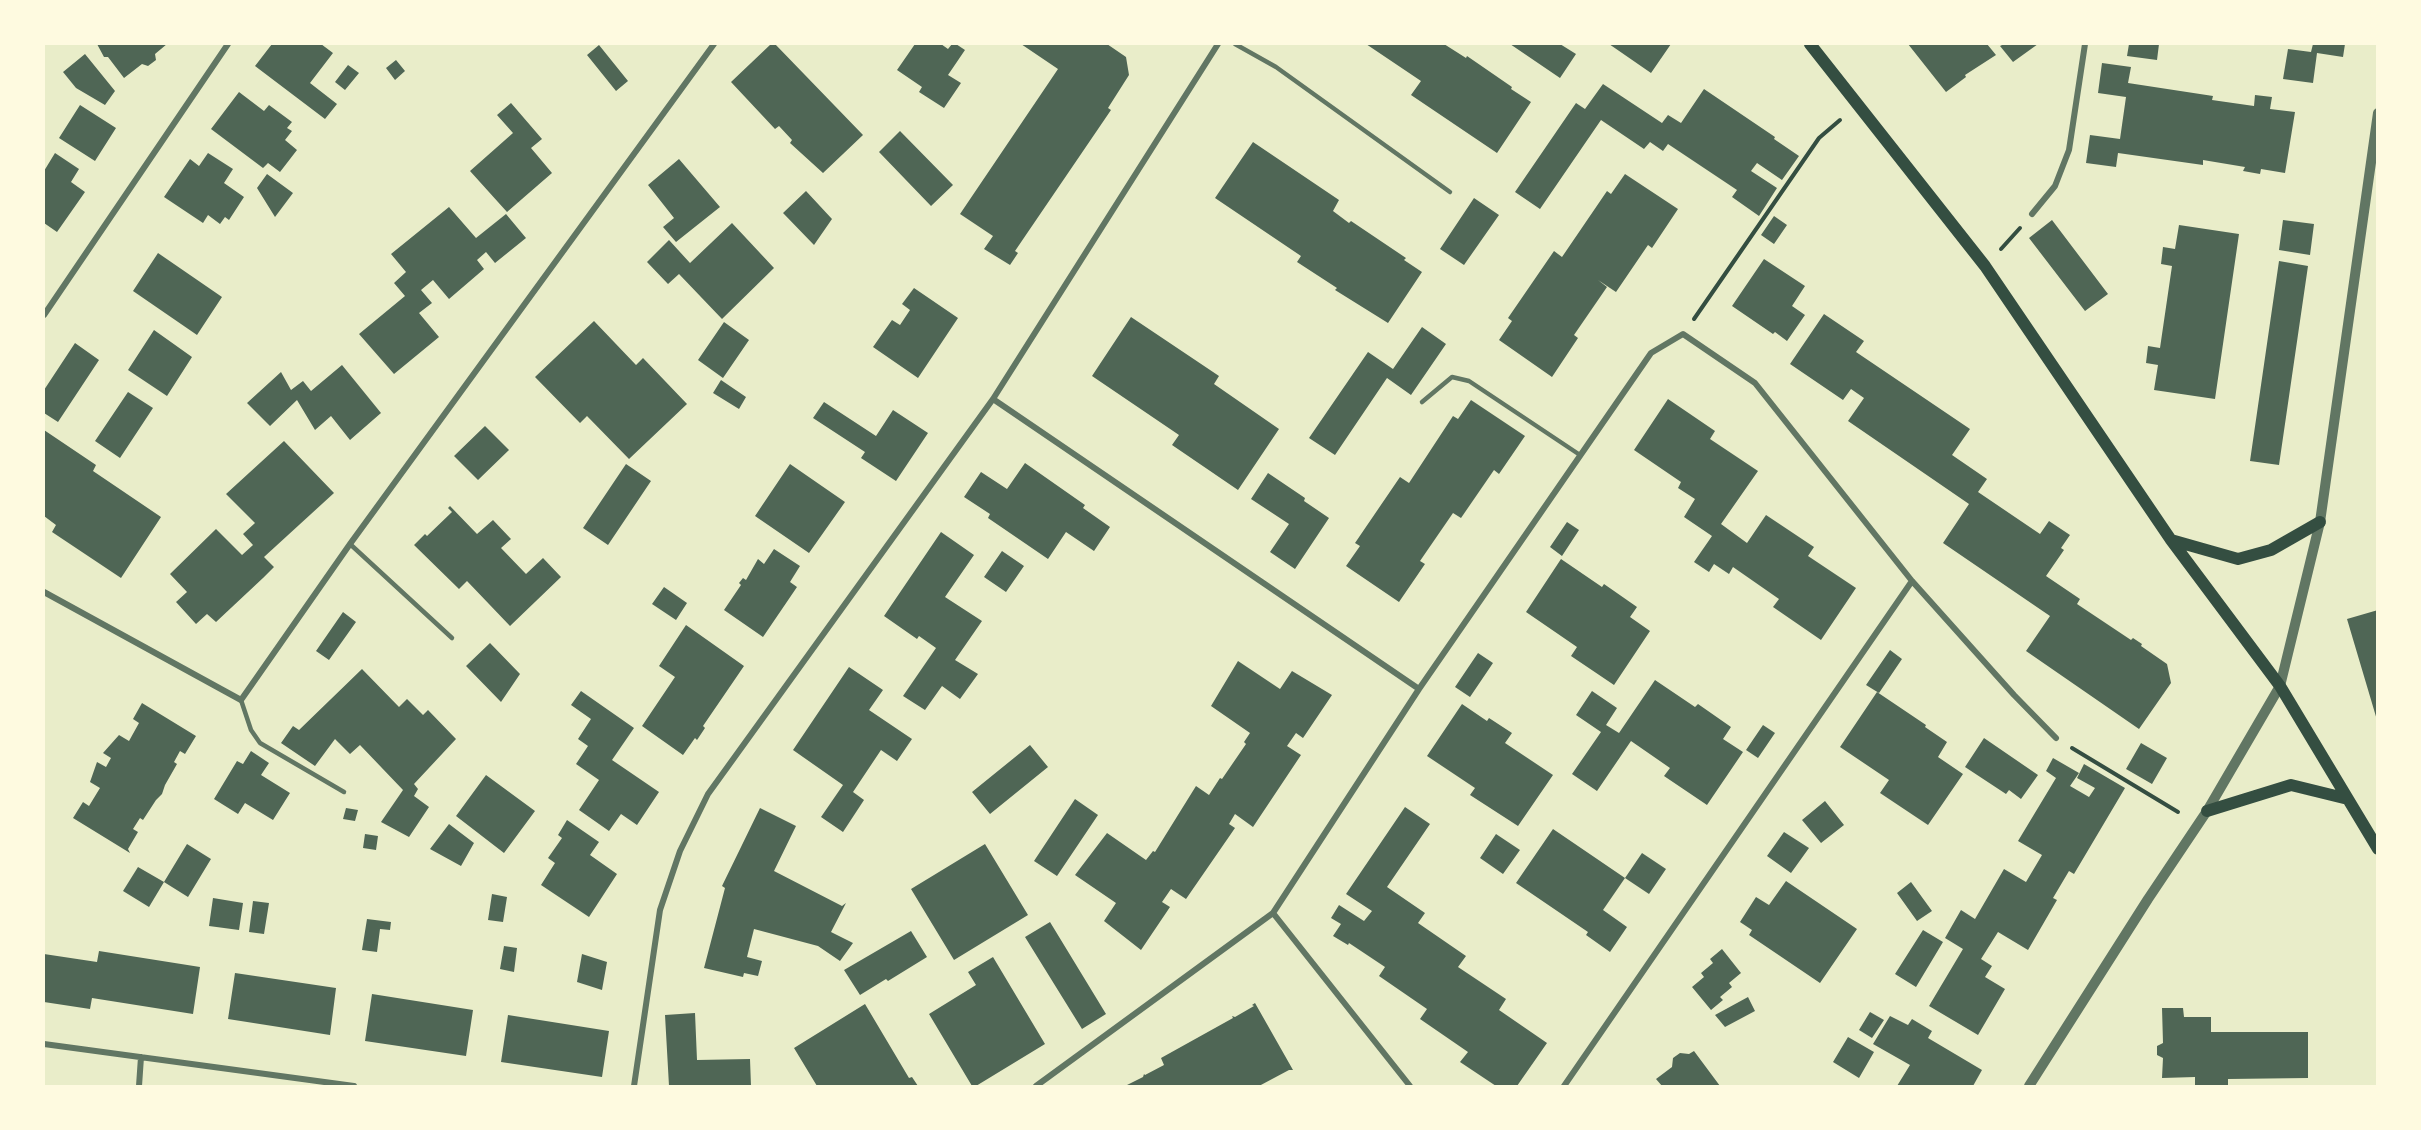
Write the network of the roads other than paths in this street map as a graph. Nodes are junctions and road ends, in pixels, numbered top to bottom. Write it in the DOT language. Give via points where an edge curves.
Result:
graph roads {
  1 [pos="228,44"];
  2 [pos="714,44"];
  3 [pos="1218,44"];
  4 [pos="1235,44"];
  5 [pos="1810,44"];
  6 [pos="2085,44"];
  7 [pos="2378,113"];
  8 [pos="1450,192"];
  9 [pos="2032,214"];
  10 [pos="44,315"];
  11 [pos="993,399"];
  12 [pos="1422,402"];
  13 [pos="1580,455"];
  14 [pos="2319,522"];
  15 [pos="2171,540"];
  16 [pos="350,544"];
  17 [pos="1912,581"];
  18 [pos="44,592"];
  19 [pos="452,638"];
  20 [pos="2280,686"];
  21 [pos="1419,689"];
  22 [pos="241,700"];
  23 [pos="2056,738"];
  24 [pos="344,792"];
  25 [pos="2348,799"];
  26 [pos="2207,811"];
  27 [pos="2378,849"];
  28 [pos="1273,914"];
  29 [pos="44,1044"];
  30 [pos="141,1057"];
  31 [pos="138,1086"];
  32 [pos="354,1086"];
  33 [pos="634,1086"];
  34 [pos="1036,1086"];
  35 [pos="1410,1086"];
  36 [pos="1564,1086"];
  37 [pos="2029,1086"];
  1 -- 10 [label="street"];
  2 -- 16 [label="street"];
  3 -- 11 [label="street"];
  4 -- 8 [label="lane" via="1276,67"];
  5 -- 15 [label="main road" via="1985,266"];
  6 -- 9 [label="street" via="2069,150 2055,186"];
  7 -- 14 [label="street"];
  11 -- 21 [label="street"];
  11 -- 33 [label="street" via="708,794 680,851 660,910"];
  12 -- 13 [label="lane" via="1452,377 1469,381"];
  13 -- 17 [label="street" via="1651,353 1683,334 1755,383"];
  13 -- 21 [label="street"];
  14 -- 15 [label="main road" via="2271,550 2238,559"];
  14 -- 20 [label="street"];
  15 -- 20 [label="main road"];
  16 -- 19 [label="lane"];
  16 -- 22 [label="street"];
  17 -- 23 [label="street"];
  17 -- 36 [label="street"];
  18 -- 22 [label="street"];
  20 -- 25 [label="main road"];
  20 -- 26 [label="street"];
  21 -- 28 [label="street"];
  22 -- 24 [label="lane" via="260,743"];
  25 -- 26 [label="main road" via="2291,785"];
  25 -- 27 [label="main road"];
  26 -- 37 [label="street"];
  28 -- 34 [label="street"];
  28 -- 35 [label="street"];
  29 -- 30 [label="street"];
  30 -- 31 [label="street"];
  30 -- 32 [label="street"];
}
